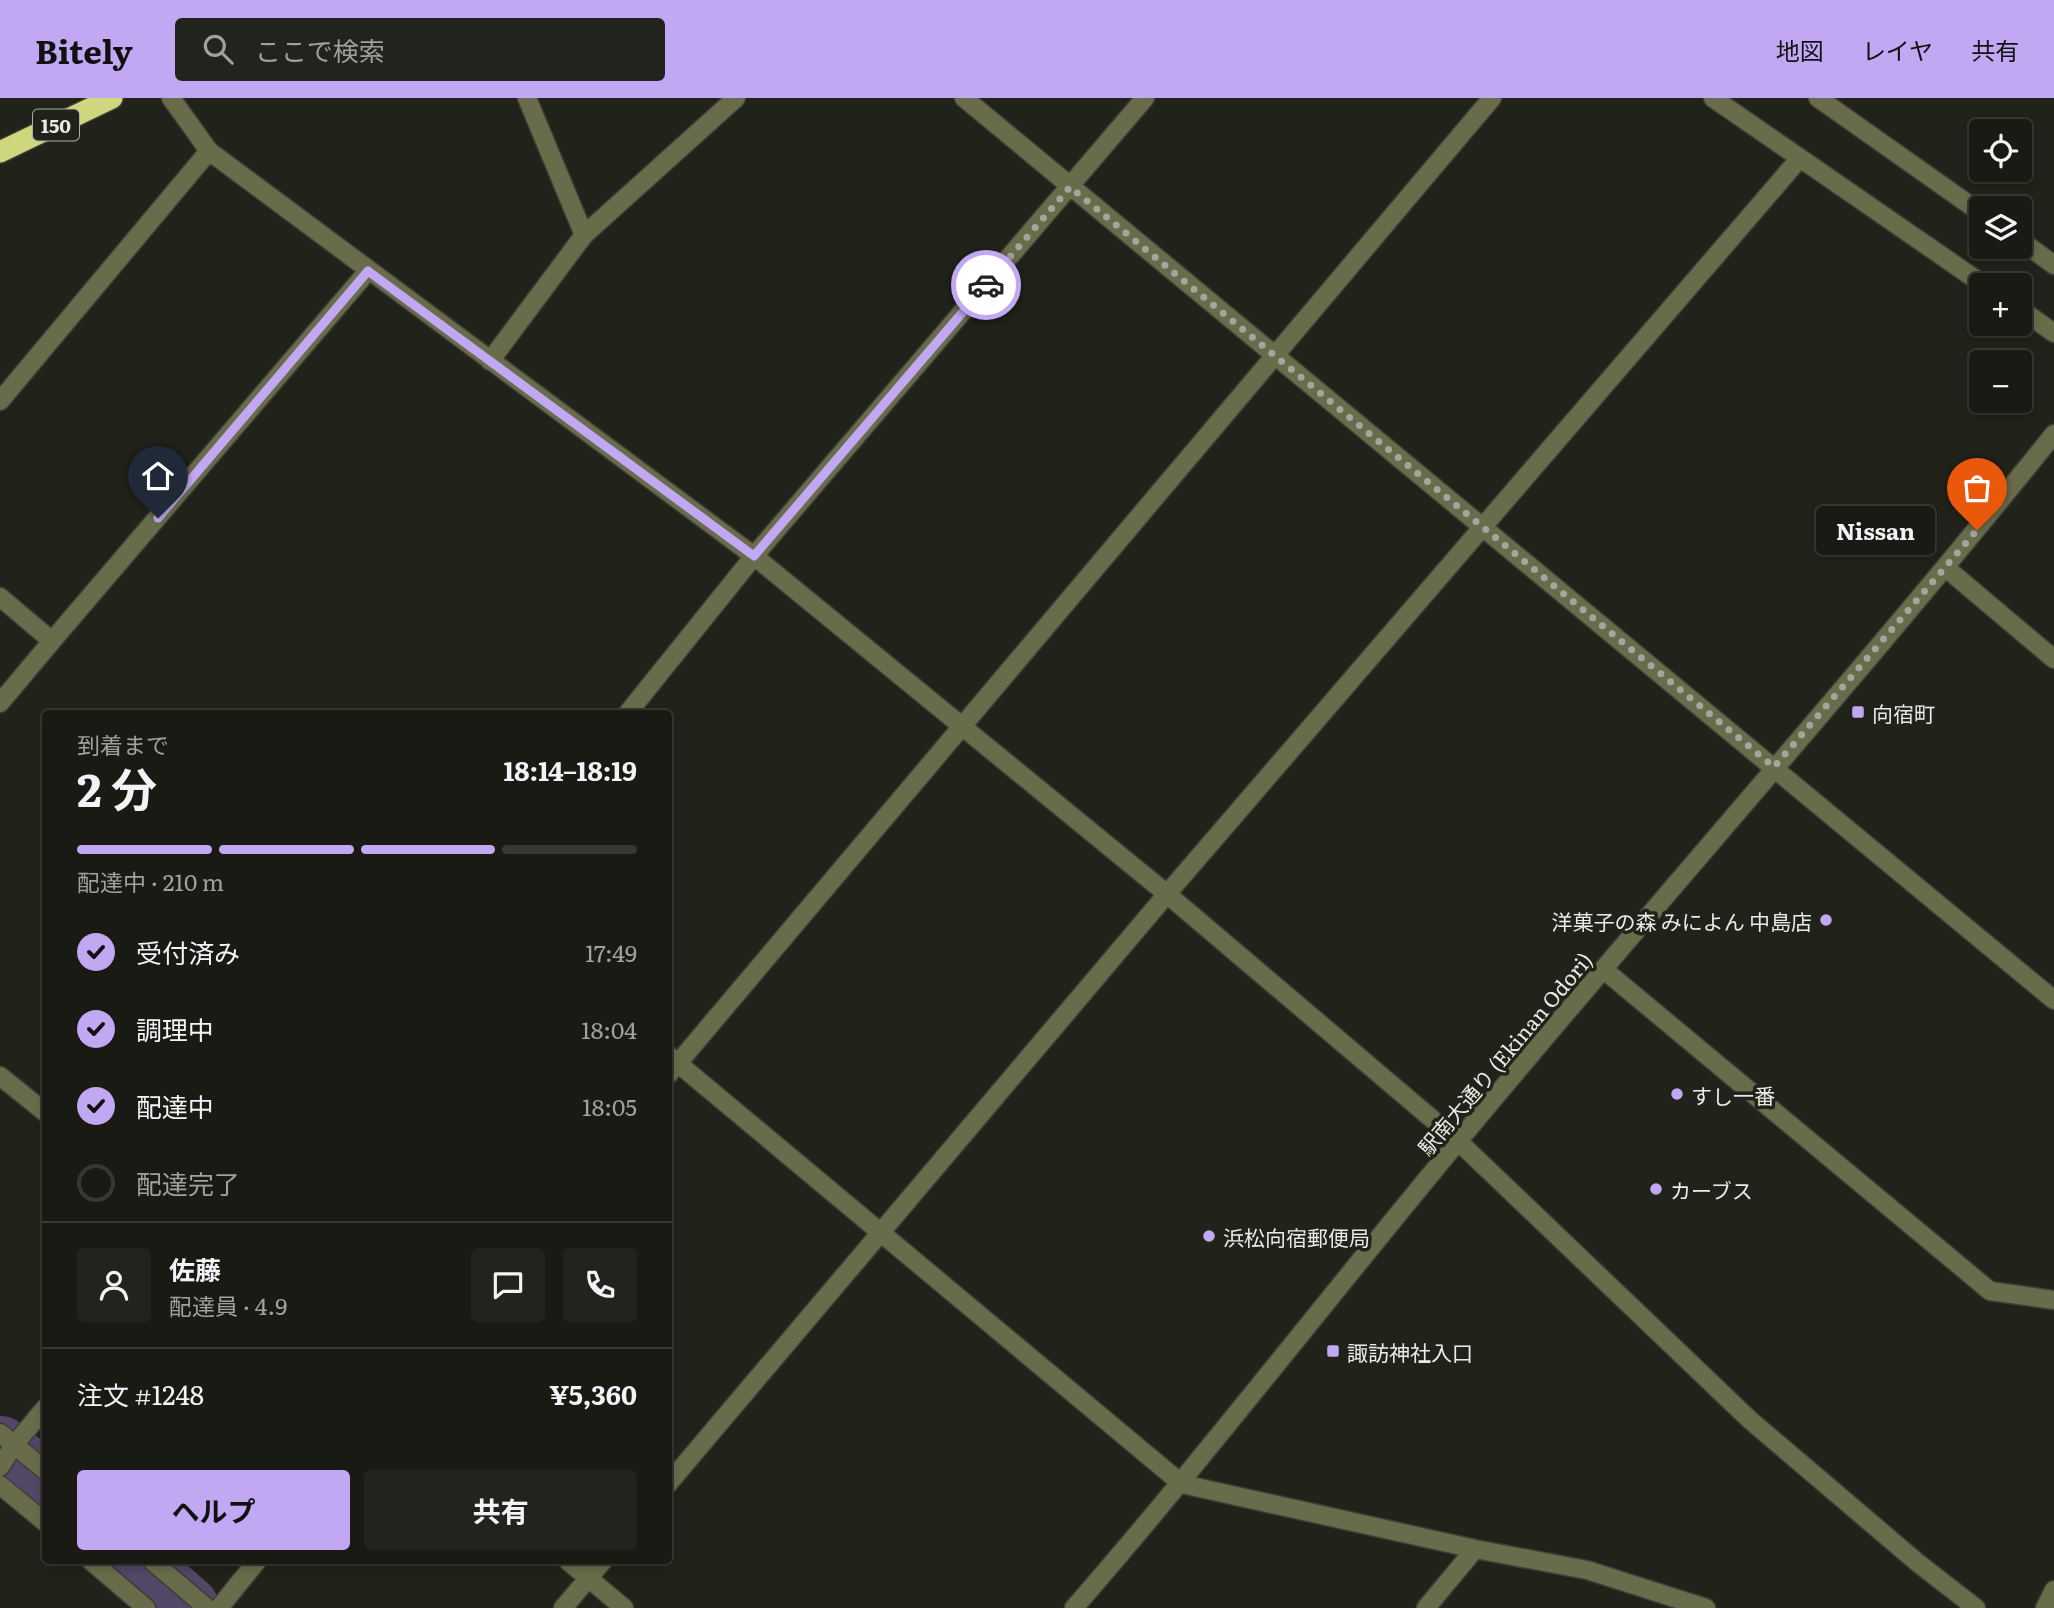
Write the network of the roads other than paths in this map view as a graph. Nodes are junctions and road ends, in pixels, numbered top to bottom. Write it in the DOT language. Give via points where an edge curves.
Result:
graph roads {
  1 [pos="112,98"];
  2 [pos="171,98"];
  3 [pos="527,98"];
  4 [pos="736,98"];
  5 [pos="964,98"];
  6 [pos="1145,98"];
  7 [pos="1492,98"];
  8 [pos="1713,98"];
  9 [pos="1818,98"];
  10 [pos="1843,105"];
  11 [pos="209,151"];
  12 [pos="0,152"];
  13 [pos="1800,158"];
  14 [pos="1070,187"];
  15 [pos="1969,204"];
  16 [pos="584,235"];
  17 [pos="2032,249"];
  18 [pos="2054,265"];
  19 [pos="368,271"];
  20 [pos="1969,275"];
  21 [pos="2032,317"];
  22 [pos="2054,333"];
  23 [pos="1277,356"];
  24 [pos="490,361"];
  25 [pos="0,401"];
  26 [pos="2054,434"];
  27 [pos="1484,526"];
  28 [pos="754,556"];
  29 [pos="1946,568"];
  30 [pos="0,597"];
  31 [pos="52,641"];
  32 [pos="2054,659"];
  33 [pos="0,703"];
  34 [pos="630,710"];
  35 [pos="961,727"];
  36 [pos="1774,767"];
  37 [pos="1167,894"];
  38 [pos="1604,969"];
  39 [pos="2054,1000"];
  40 [pos="672,1065"];
  41 [pos="0,1076"];
  42 [pos="42,1110"];
  43 [pos="1458,1141"];
  44 [pos="883,1234"];
  45 [pos="2054,1300"];
  46 [pos="42,1410"];
  47 [pos="7,1439"];
  48 [pos="0,1467"];
  49 [pos="42,1468"];
  50 [pos="672,1479"];
  51 [pos="1182,1484"];
  52 [pos="0,1485"];
  53 [pos="42,1520"];
  54 [pos="1475,1549"];
  55 [pos="95,1564"];
  56 [pos="156,1564"];
  57 [pos="255,1564"];
  58 [pos="572,1564"];
  59 [pos="600,1564"];
  60 [pos="588,1578"];
  61 [pos="2054,1590"];
  62 [pos="146,1608"];
  63 [pos="207,1608"];
  64 [pos="219,1608"];
  65 [pos="563,1608"];
  66 [pos="624,1608"];
  67 [pos="1074,1608"];
  68 [pos="1426,1608"];
  69 [pos="1706,1608"];
  70 [pos="1976,1608"];
  71 [pos="2045,1608"];
  1 -- 12 [label="highway, 150"];
  2 -- 11 [label="street"];
  3 -- 16 [label="street"];
  4 -- 16 [label="street"];
  5 -- 14 [label="street"];
  6 -- 14 [label="street"];
  7 -- 23 [label="street"];
  8 -- 13 [label="street"];
  9 -- 10 [label="street"];
  10 -- 15 [label="street"];
  11 -- 19 [label="street"];
  11 -- 25 [label="street"];
  13 -- 20 [label="street"];
  13 -- 27 [label="street"];
  14 -- 23 [label="street"];
  14 -- 28 [label="street"];
  16 -- 24 [label="street"];
  17 -- 18 [label="street"];
  19 -- 24 [label="street"];
  19 -- 31 [label="street"];
  21 -- 22 [label="street"];
  23 -- 27 [label="street"];
  23 -- 35 [label="street"];
  24 -- 28 [label="street"];
  26 -- 29 [label="street, 駅南大通り (Ekinan Odori)"];
  27 -- 36 [label="street"];
  27 -- 37 [label="street"];
  28 -- 34 [label="street"];
  28 -- 35 [label="street"];
  29 -- 32 [label="street"];
  29 -- 36 [label="street, 駅南大通り (Ekinan Odori)"];
  30 -- 31 [label="street"];
  31 -- 33 [label="street"];
  35 -- 37 [label="street"];
  35 -- 40 [label="street"];
  36 -- 38 [label="street, 駅南大通り (Ekinan Odori)"];
  36 -- 39 [label="street"];
  37 -- 43 [label="street"];
  37 -- 44 [label="street"];
  38 -- 43 [label="street, 駅南大通り (Ekinan Odori)"];
  38 -- 45 [label="street" via="1990,1291"];
  40 -- 44 [label="street"];
  41 -- 42 [label="street"];
  43 -- 51 [label="street, 駅南大通り (Ekinan Odori)"];
  43 -- 70 [label="street" via="1750,1420"];
  44 -- 50 [label="street"];
  44 -- 51 [label="street"];
  46 -- 47 [label="street"];
  47 -- 48 [label="street"];
  47 -- 49 [label="street"];
  51 -- 54 [label="street"];
  51 -- 67 [label="street, 駅南大通り (Ekinan Odori)"];
  52 -- 53 [label="street"];
  54 -- 68 [label="street"];
  54 -- 69 [label="street" via="1587,1570"];
  55 -- 62 [label="street"];
  56 -- 63 [label="street"];
  57 -- 64 [label="street"];
  58 -- 60 [label="street"];
  59 -- 60 [label="street"];
  60 -- 65 [label="street"];
  60 -- 66 [label="street"];
  61 -- 71 [label="street"];
}
